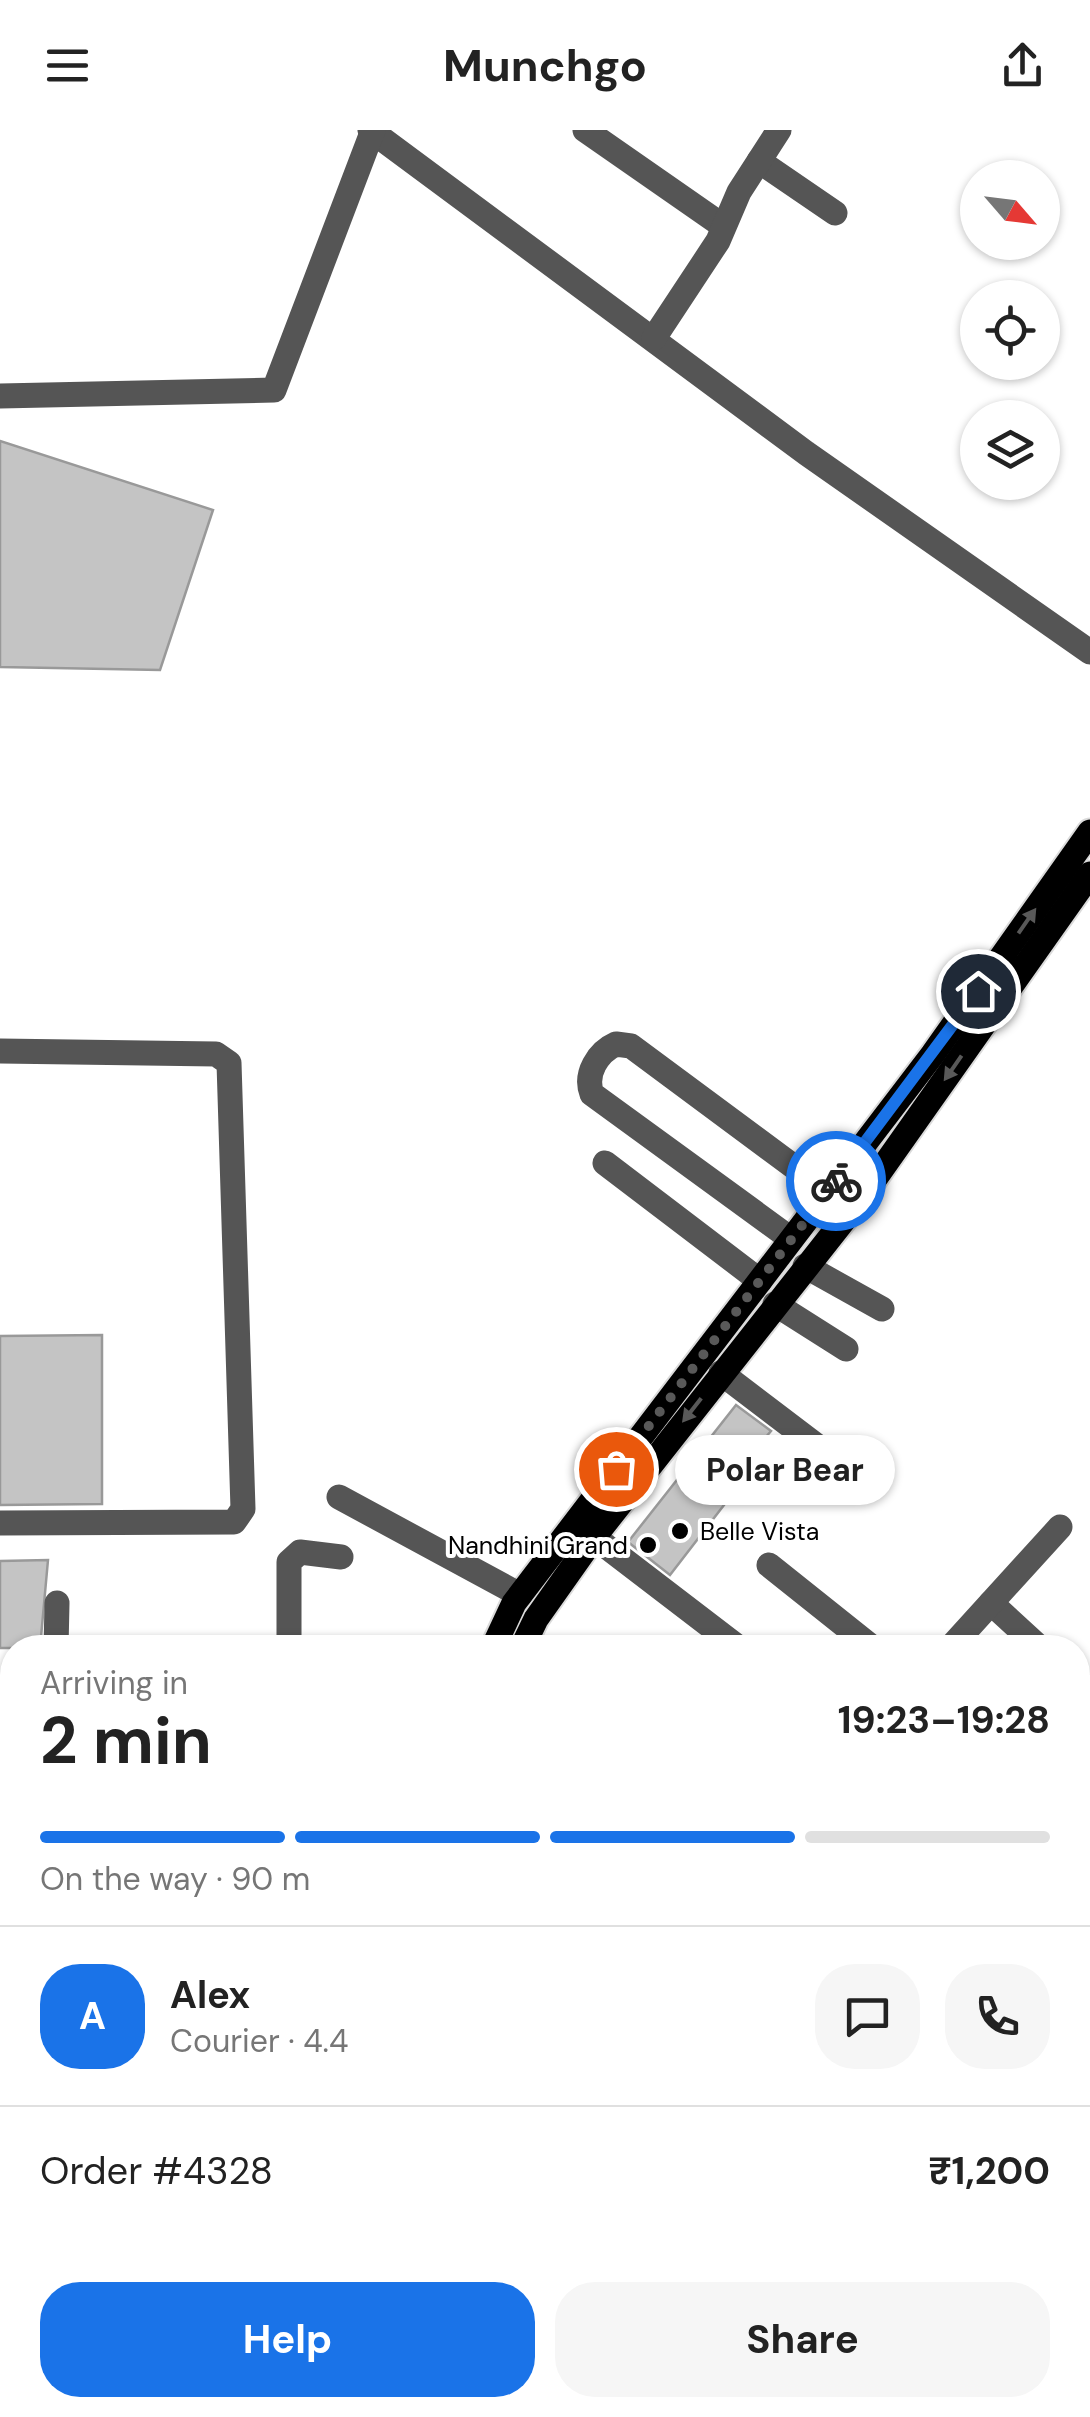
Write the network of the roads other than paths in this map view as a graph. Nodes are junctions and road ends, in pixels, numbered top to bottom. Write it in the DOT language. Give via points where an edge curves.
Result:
graph roads {
  1 [pos="372,130"];
  2 [pos="585,130"];
  3 [pos="779,130"];
  4 [pos="758,161"];
  5 [pos="835,213"];
  6 [pos="724,226"];
  7 [pos="654,338"];
  8 [pos="0,396"];
  9 [pos="1090,652"];
  10 [pos="1090,832"];
  11 [pos="1090,874"];
  12 [pos="0,1050"];
  13 [pos="605,1163"];
  14 [pos="828,1192"];
  15 [pos="792,1239"];
  16 [pos="805,1266"];
  17 [pos="760,1281"];
  18 [pos="775,1304"];
  19 [pos="882,1309"];
  20 [pos="846,1348"];
  21 [pos="721,1373"];
  22 [pos="817,1446"];
  23 [pos="339,1497"];
  24 [pos="0,1523"];
  25 [pos="1060,1528"];
  26 [pos="594,1537"];
  27 [pos="341,1557"];
  28 [pos="770,1564"];
  29 [pos="520,1595"];
  30 [pos="57,1603"];
  31 [pos="991,1603"];
  32 [pos="56,1635"];
  33 [pos="290,1635"];
  34 [pos="500,1635"];
  35 [pos="528,1635"];
  36 [pos="722,1635"];
  37 [pos="857,1635"];
  38 [pos="962,1635"];
  39 [pos="1026,1635"];
  1 -- 7 [label="street"];
  1 -- 8 [label="street" via="274,390"];
  2 -- 6 [label="street"];
  3 -- 4 [label="street"];
  4 -- 5 [label="street"];
  4 -- 6 [label="street"];
  6 -- 7 [label="street"];
  7 -- 9 [label="street"];
  14 -- 10 [label="main road, one-way"];
  11 -- 16 [label="main road, one-way" via="862,1197"];
  12 -- 24 [label="street" via="216,1054 230,1062 243,1509 234,1522"];
  13 -- 17 [label="street"];
  14 -- 15 [label="main road"];
  14 -- 15 [label="street" via="631,1046 616,1044 603,1053 589,1080 592,1094"];
  15 -- 17 [label="main road"];
  16 -- 18 [label="main road"];
  16 -- 19 [label="street"];
  17 -- 29 [label="main road"];
  18 -- 20 [label="street"];
  18 -- 21 [label="main road"];
  21 -- 22 [label="street"];
  21 -- 26 [label="main road, one-way"];
  23 -- 29 [label="street"];
  25 -- 31 [label="street"];
  26 -- 35 [label="main road"];
  26 -- 36 [label="street"];
  27 -- 33 [label="street" via="300,1552 289,1562"];
  28 -- 37 [label="street"];
  29 -- 34 [label="main road"];
  30 -- 32 [label="street"];
  31 -- 38 [label="street"];
  31 -- 39 [label="street"];
}
